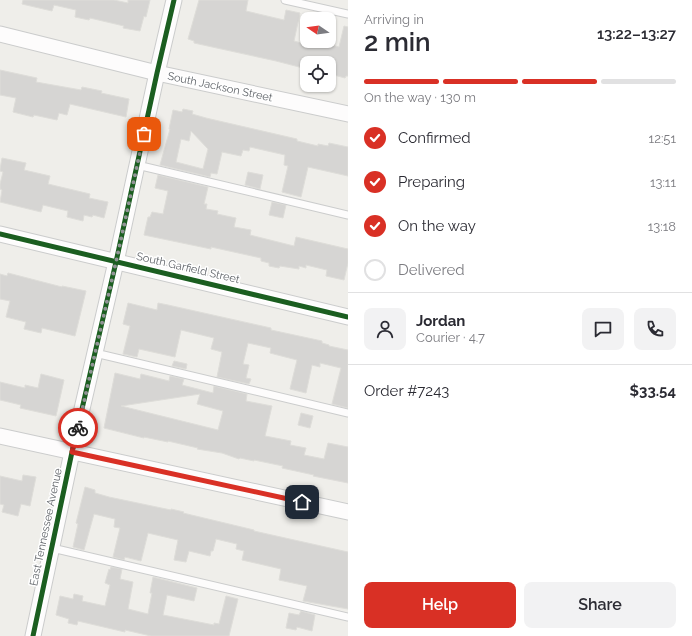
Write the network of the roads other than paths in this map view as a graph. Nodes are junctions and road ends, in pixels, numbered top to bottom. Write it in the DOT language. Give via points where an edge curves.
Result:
graph roads {
  1 [pos="174,0"];
  2 [pos="285,0"];
  3 [pos="348,14"];
  4 [pos="0,34"];
  5 [pos="157,73"];
  6 [pos="348,114"];
  7 [pos="137,165"];
  8 [pos="348,215"];
  9 [pos="0,234"];
  10 [pos="116,262"];
  11 [pos="348,317"];
  12 [pos="95,354"];
  13 [pos="348,413"];
  14 [pos="0,436"];
  15 [pos="72,452"];
  16 [pos="348,512"];
  17 [pos="52,548"];
  18 [pos="348,617"];
  19 [pos="33,636"];
  1 -- 5 [label="street, East Tennessee Avenue"];
  2 -- 3 [label="lane"];
  4 -- 5 [label="street, South Jackson Street"];
  5 -- 6 [label="street, South Jackson Street"];
  5 -- 7 [label="street, East Tennessee Avenue"];
  7 -- 8 [label="lane"];
  7 -- 10 [label="street, East Tennessee Avenue"];
  9 -- 10 [label="street, South Garfield Street"];
  10 -- 11 [label="street, South Garfield Street"];
  10 -- 12 [label="street, East Tennessee Avenue"];
  12 -- 13 [label="lane"];
  12 -- 15 [label="street, East Tennessee Avenue"];
  14 -- 15 [label="street"];
  15 -- 16 [label="street"];
  15 -- 17 [label="street, East Tennessee Avenue"];
  17 -- 18 [label="lane"];
  17 -- 19 [label="street, East Tennessee Avenue"];
}
